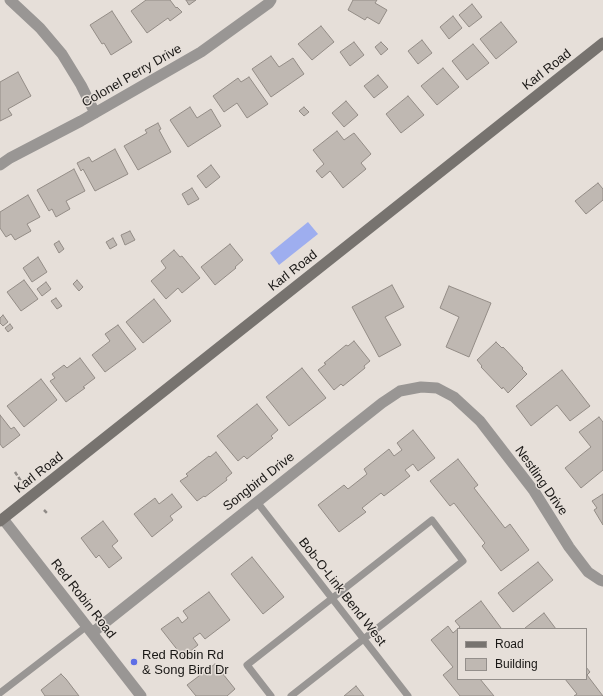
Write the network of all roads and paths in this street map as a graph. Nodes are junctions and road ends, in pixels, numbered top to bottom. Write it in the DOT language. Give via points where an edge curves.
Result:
graph roads {
  1 [pos="10,0"];
  2 [pos="271,0"];
  3 [pos="603,43"];
  4 [pos="95,113"];
  5 [pos="0,164"];
  6 [pos="454,397"];
  7 [pos="15,472"];
  8 [pos="21,481"];
  9 [pos="257,502"];
  10 [pos="44,510"];
  11 [pos="48,514"];
  12 [pos="1,520"];
  13 [pos="603,581"];
  14 [pos="332,599"];
  15 [pos="89,629"];
  16 [pos="363,639"];
  17 [pos="0,692"];
  18 [pos="141,696"];
  19 [pos="271,696"];
  20 [pos="291,696"];
  21 [pos="408,696"];
  1 -- 4 [label="street" via="40,28 62,54"];
  2 -- 4 [label="street, Colonel Perry Drive" via="201,52"];
  3 -- 12 [label="main road, Karl Road"];
  4 -- 5 [label="street, Colonel Perry Drive"];
  6 -- 9 [label="street, Songbird Drive" via="437,388 421,387 400,391"];
  6 -- 13 [label="street, Nestling Drive" via="480,421 534,490 569,547 588,572"];
  7 -- 8 [label="path"];
  9 -- 14 [label="lane, Bob-O-Link Bend West"];
  9 -- 15 [label="street, Songbird Drive"];
  10 -- 11 [label="path"];
  12 -- 15 [label="street, Red Robin Road"];
  14 -- 16 [label="lane, Bob-O-Link Bend West"];
  14 -- 16 [label="lane" via="432,520 463,560"];
  14 -- 19 [label="lane" via="247,665"];
  15 -- 17 [label="lane"];
  15 -- 18 [label="street, Red Robin Road"];
  16 -- 20 [label="lane"];
  16 -- 21 [label="lane, Bob-O-Link Bend West"];
}
